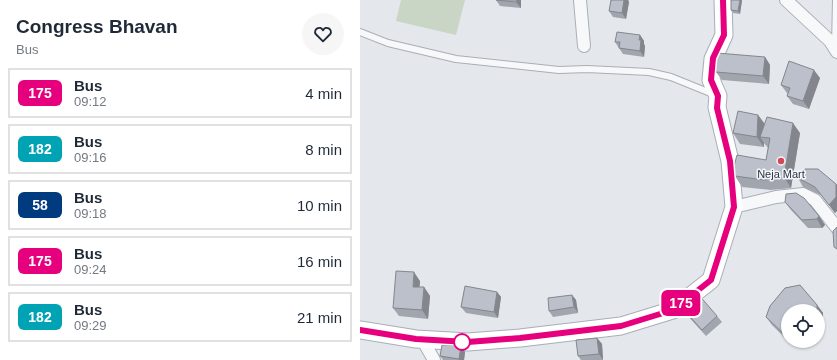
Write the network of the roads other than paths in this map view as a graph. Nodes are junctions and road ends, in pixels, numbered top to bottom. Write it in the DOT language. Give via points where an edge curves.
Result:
graph roads {
  1 [pos="580,0"];
  2 [pos="723,0"];
  3 [pos="786,0"];
  4 [pos="836,0"];
  5 [pos="360,32"];
  6 [pos="584,46"];
  7 [pos="836,51"];
  8 [pos="718,96"];
  9 [pos="734,207"];
  10 [pos="837,228"];
  11 [pos="360,330"];
  12 [pos="422,339"];
  13 [pos="434,360"];
  1 -- 6 [label="street"];
  2 -- 8 [label="main road" via="724,35 713,58 711,80"];
  3 -- 7 [label="street" via="830,41"];
  4 -- 7 [label="lane"];
  5 -- 8 [label="lane" via="388,43 456,59 559,70 649,72 671,77"];
  8 -- 9 [label="main road" via="717,108 730,161"];
  9 -- 10 [label="street" via="776,197 803,194 815,200"];
  9 -- 12 [label="main road" via="711,280 673,310 621,326 528,337 468,342"];
  11 -- 12 [label="main road"];
  12 -- 13 [label="street"];
}
